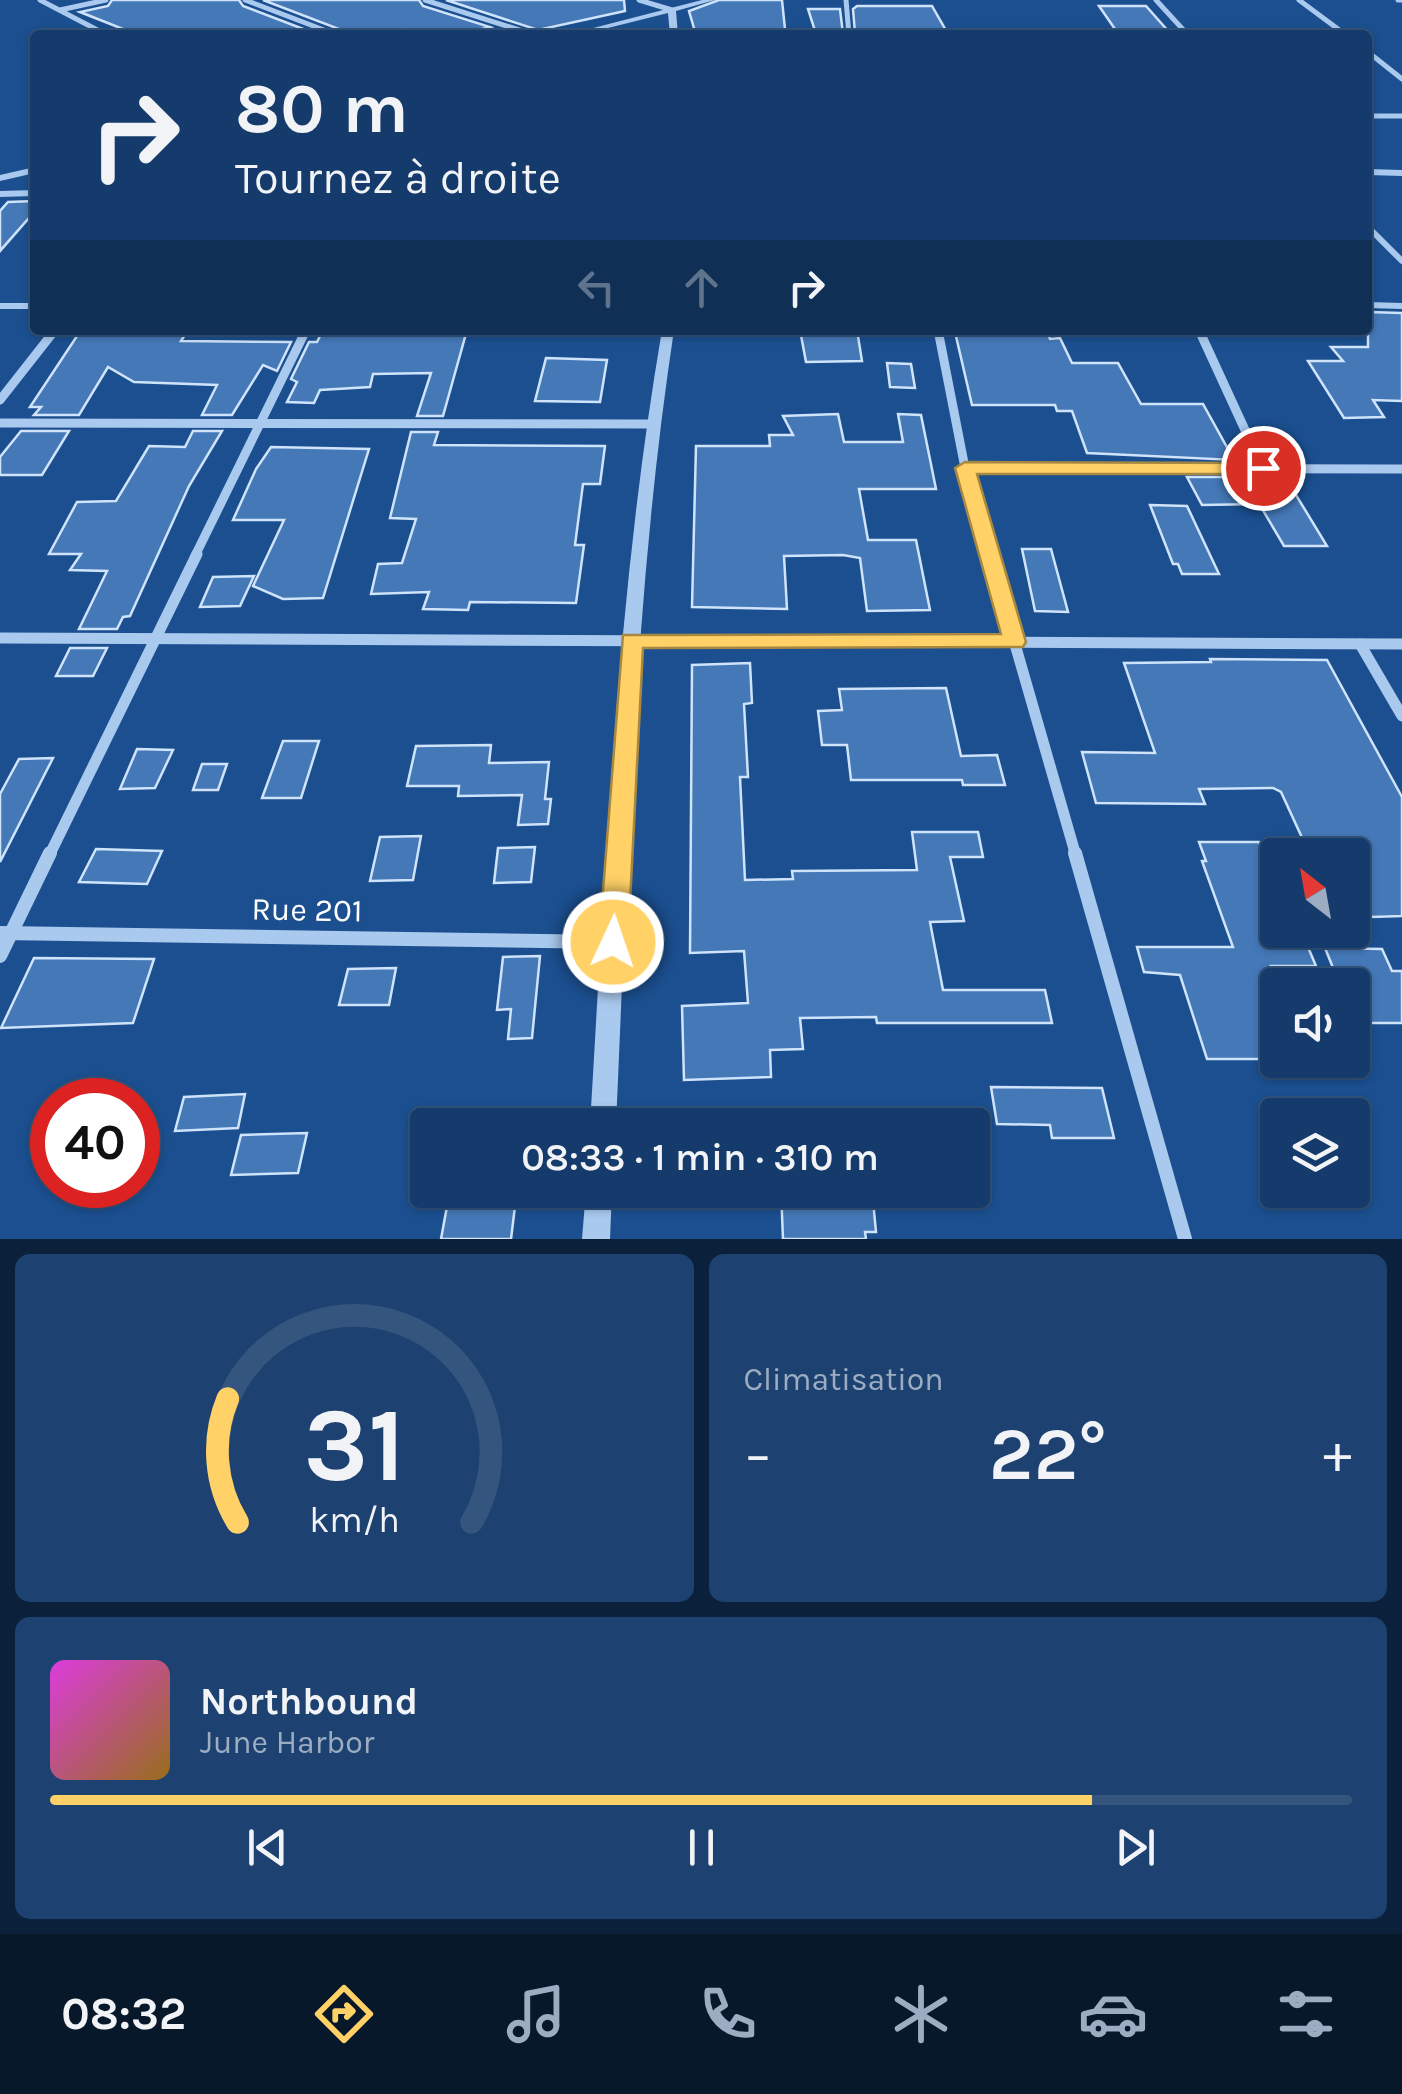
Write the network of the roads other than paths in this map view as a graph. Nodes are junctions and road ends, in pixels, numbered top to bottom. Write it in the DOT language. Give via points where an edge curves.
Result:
graph roads {
  1 [pos="40,0"];
  2 [pos="106,0"];
  3 [pos="244,0"];
  4 [pos="424,0"];
  5 [pos="639,0"];
  6 [pos="712,0"];
  7 [pos="846,0"];
  8 [pos="1156,0"];
  9 [pos="1299,0"];
  10 [pos="59,10"];
  11 [pos="672,10"];
  12 [pos="97,30"];
  13 [pos="324,30"];
  14 [pos="519,30"];
  15 [pos="590,30"];
  16 [pos="674,30"];
  17 [pos="849,30"];
  18 [pos="1183,30"];
  19 [pos="1339,30"];
  20 [pos="1372,55"];
  21 [pos="1402,80"];
  22 [pos="1372,116"];
  23 [pos="1402,116"];
  24 [pos="30,171"];
  25 [pos="1372,172"];
  26 [pos="1402,172"];
  27 [pos="0,178"];
  28 [pos="30,192"];
  29 [pos="0,194"];
  30 [pos="1372,231"];
  31 [pos="1402,261"];
  32 [pos="1372,305"];
  33 [pos="0,306"];
  34 [pos="30,306"];
  35 [pos="1402,306"];
  36 [pos="52,335"];
  37 [pos="303,335"];
  38 [pos="667,335"];
  39 [pos="939,335"];
  40 [pos="1201,335"];
  41 [pos="0,400"];
  42 [pos="0,423"];
  43 [pos="258,424"];
  44 [pos="651,424"];
  45 [pos="965,468"];
  46 [pos="1263,468"];
  47 [pos="1402,469"];
  48 [pos="0,638"];
  49 [pos="153,638"];
  50 [pos="632,640"];
  51 [pos="1014,642"];
  52 [pos="1360,644"];
  53 [pos="1402,644"];
  54 [pos="1402,716"];
  55 [pos="6,933"];
  56 [pos="613,942"];
  57 [pos="0,956"];
  58 [pos="604,1108"];
  59 [pos="598,1208"];
  60 [pos="596,1239"];
  61 [pos="1186,1239"];
  1 -- 10 [label="street"];
  2 -- 10 [label="street"];
  3 -- 13 [label="street"];
  4 -- 14 [label="street"];
  5 -- 11 [label="street"];
  6 -- 11 [label="street"];
  7 -- 17 [label="street"];
  8 -- 18 [label="street"];
  9 -- 19 [label="street"];
  10 -- 12 [label="street"];
  11 -- 15 [label="street"];
  11 -- 16 [label="street"];
  20 -- 21 [label="street"];
  22 -- 23 [label="street"];
  24 -- 27 [label="street"];
  25 -- 26 [label="street"];
  28 -- 29 [label="street"];
  30 -- 31 [label="street"];
  32 -- 35 [label="street"];
  33 -- 34 [label="street"];
  36 -- 41 [label="street"];
  37 -- 43 [label="street"];
  38 -- 44 [label="street"];
  39 -- 45 [label="street"];
  40 -- 46 [label="street"];
  42 -- 43 [label="street"];
  43 -- 44 [label="street"];
  43 -- 49 [label="street"];
  44 -- 50 [label="street"];
  45 -- 46 [label="street"];
  45 -- 51 [label="street"];
  46 -- 47 [label="street"];
  48 -- 49 [label="street"];
  49 -- 50 [label="street"];
  49 -- 55 [label="street"];
  50 -- 51 [label="street"];
  50 -- 56 [label="street"];
  51 -- 52 [label="street"];
  51 -- 61 [label="street"];
  52 -- 53 [label="street"];
  52 -- 54 [label="street"];
  55 -- 56 [label="street, Rue 201"];
  55 -- 57 [label="street"];
  56 -- 58 [label="street"];
  59 -- 60 [label="street"];
}
